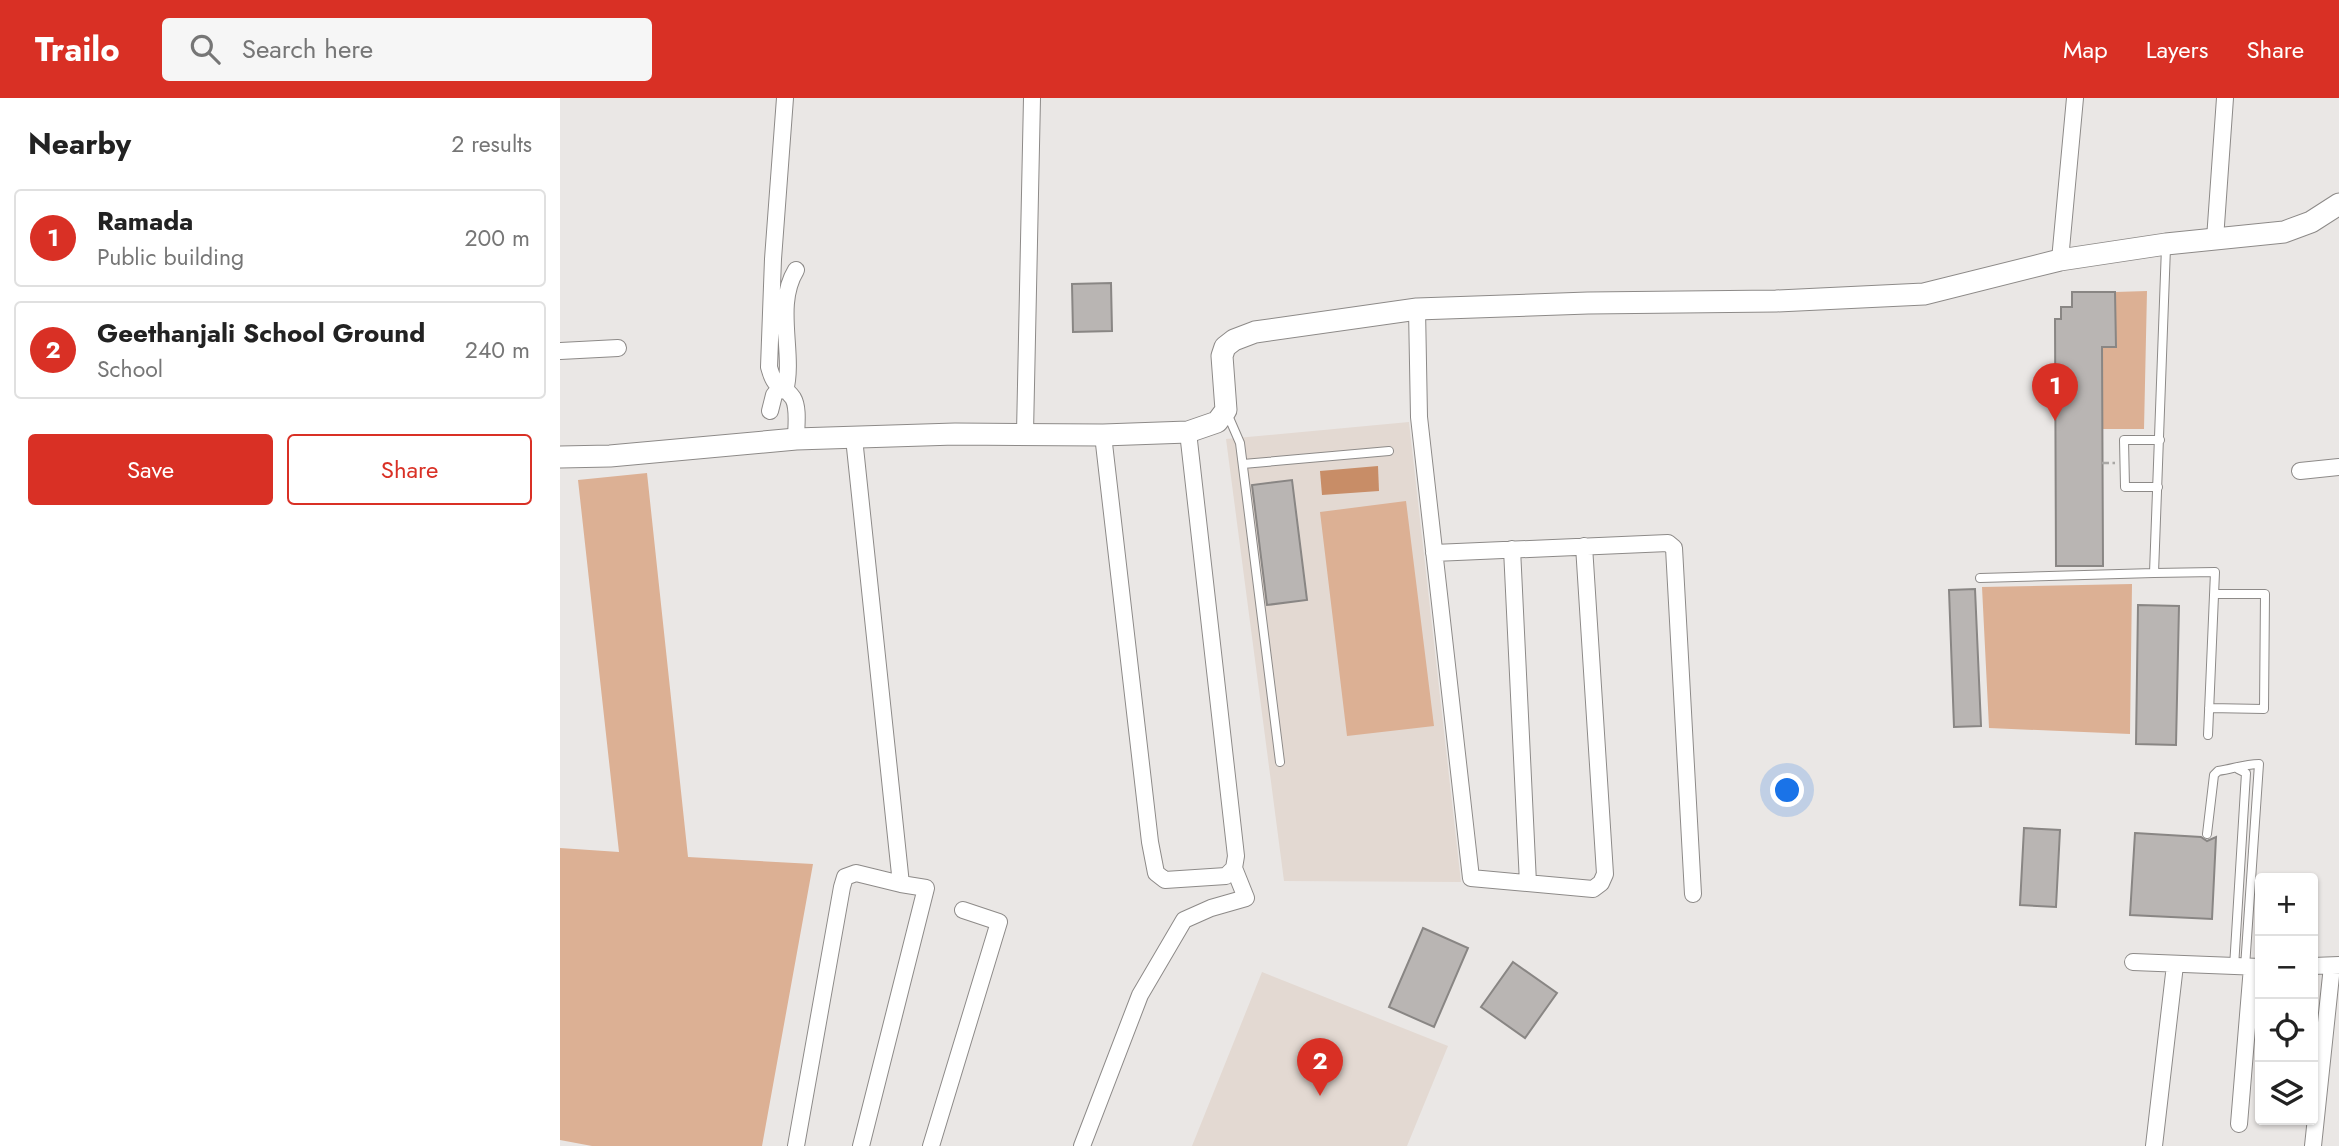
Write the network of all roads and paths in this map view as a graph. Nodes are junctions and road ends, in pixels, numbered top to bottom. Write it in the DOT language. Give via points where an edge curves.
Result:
graph roads {
  1 [pos="785,98"];
  2 [pos="1032,98"];
  3 [pos="2074,98"];
  4 [pos="2225,98"];
  5 [pos="2339,204"];
  6 [pos="2215,239"];
  7 [pos="2166,244"];
  8 [pos="2060,260"];
  9 [pos="796,270"];
  10 [pos="1416,309"];
  11 [pos="618,348"];
  12 [pos="560,351"];
  13 [pos="783,390"];
  14 [pos="1226,410"];
  15 [pos="770,411"];
  16 [pos="1188,432"];
  17 [pos="1025,433"];
  18 [pos="1103,435"];
  19 [pos="854,438"];
  20 [pos="796,439"];
  21 [pos="2160,440"];
  22 [pos="1388,451"];
  23 [pos="560,457"];
  24 [pos="1242,464"];
  25 [pos="2339,467"];
  26 [pos="2300,471"];
  27 [pos="2158,487"];
  28 [pos="1584,546"];
  29 [pos="1512,549"];
  30 [pos="1434,553"];
  31 [pos="2154,573"];
  32 [pos="1980,578"];
  33 [pos="2214,594"];
  34 [pos="2209,708"];
  35 [pos="2208,734"];
  36 [pos="1280,762"];
  37 [pos="2238,769"];
  38 [pos="2207,834"];
  39 [pos="1234,869"];
  40 [pos="1528,883"];
  41 [pos="901,884"];
  42 [pos="1693,894"];
  43 [pos="963,910"];
  44 [pos="2133,962"];
  45 [pos="2175,965"];
  46 [pos="2336,965"];
  47 [pos="2248,967"];
  48 [pos="2318,967"];
  49 [pos="2239,1124"];
  50 [pos="796,1146"];
  51 [pos="861,1146"];
  52 [pos="931,1146"];
  53 [pos="1082,1146"];
  54 [pos="2154,1146"];
  55 [pos="2313,1146"];
  1 -- 13 [label="street" via="769,367 773,382"];
  2 -- 17 [label="street"];
  3 -- 8 [label="street"];
  4 -- 6 [label="street"];
  5 -- 6 [label="street" via="2284,232"];
  6 -- 7 [label="street"];
  7 -- 8 [label="street"];
  7 -- 21 [label="lane"];
  8 -- 10 [label="street" via="1924,294"];
  9 -- 13 [label="street" via="788,293 790,374"];
  10 -- 14 [label="street" via="1255,332 1234,340 1222,356"];
  10 -- 30 [label="street" via="1419,416"];
  11 -- 12 [label="street"];
  13 -- 15 [label="street" via="774,395"];
  13 -- 20 [label="street" via="795,403"];
  14 -- 16 [label="street" via="1217,422"];
  14 -- 24 [label="lane" via="1240,443"];
  16 -- 18 [label="street"];
  16 -- 39 [label="street"];
  17 -- 18 [label="street"];
  17 -- 19 [label="street"];
  18 -- 39 [label="street" via="1156,873 1165,880 1212,878"];
  19 -- 20 [label="street"];
  19 -- 41 [label="street"];
  20 -- 23 [label="street"];
  21 -- 27 [label="lane"];
  21 -- 27 [label="lane" via="2124,440 2125,487"];
  22 -- 24 [label="lane"];
  24 -- 36 [label="lane"];
  25 -- 26 [label="street"];
  27 -- 31 [label="lane"];
  28 -- 29 [label="street"];
  28 -- 40 [label="street" via="1605,874 1593,889"];
  28 -- 42 [label="street" via="1668,542 1674,548"];
  29 -- 30 [label="street"];
  29 -- 40 [label="street"];
  30 -- 40 [label="street" via="1471,878"];
  31 -- 32 [label="lane"];
  31 -- 33 [label="lane" via="2215,572"];
  33 -- 34 [label="lane"];
  33 -- 34 [label="lane" via="2265,594 2264,709"];
  34 -- 35 [label="lane"];
  37 -- 38 [label="lane" via="2214,775"];
  37 -- 47 [label="lane" via="2246,773"];
  37 -- 47 [label="lane" via="2259,764"];
  39 -- 53 [label="street" via="1246,898 1184,920 1140,995"];
  41 -- 50 [label="street" via="856,873 845,877"];
  41 -- 51 [label="street" via="926,888"];
  43 -- 52 [label="street" via="999,922"];
  44 -- 45 [label="street"];
  45 -- 47 [label="street"];
  45 -- 54 [label="street"];
  46 -- 48 [label="street"];
  46 -- 55 [label="street"];
  47 -- 49 [label="street"];
}
